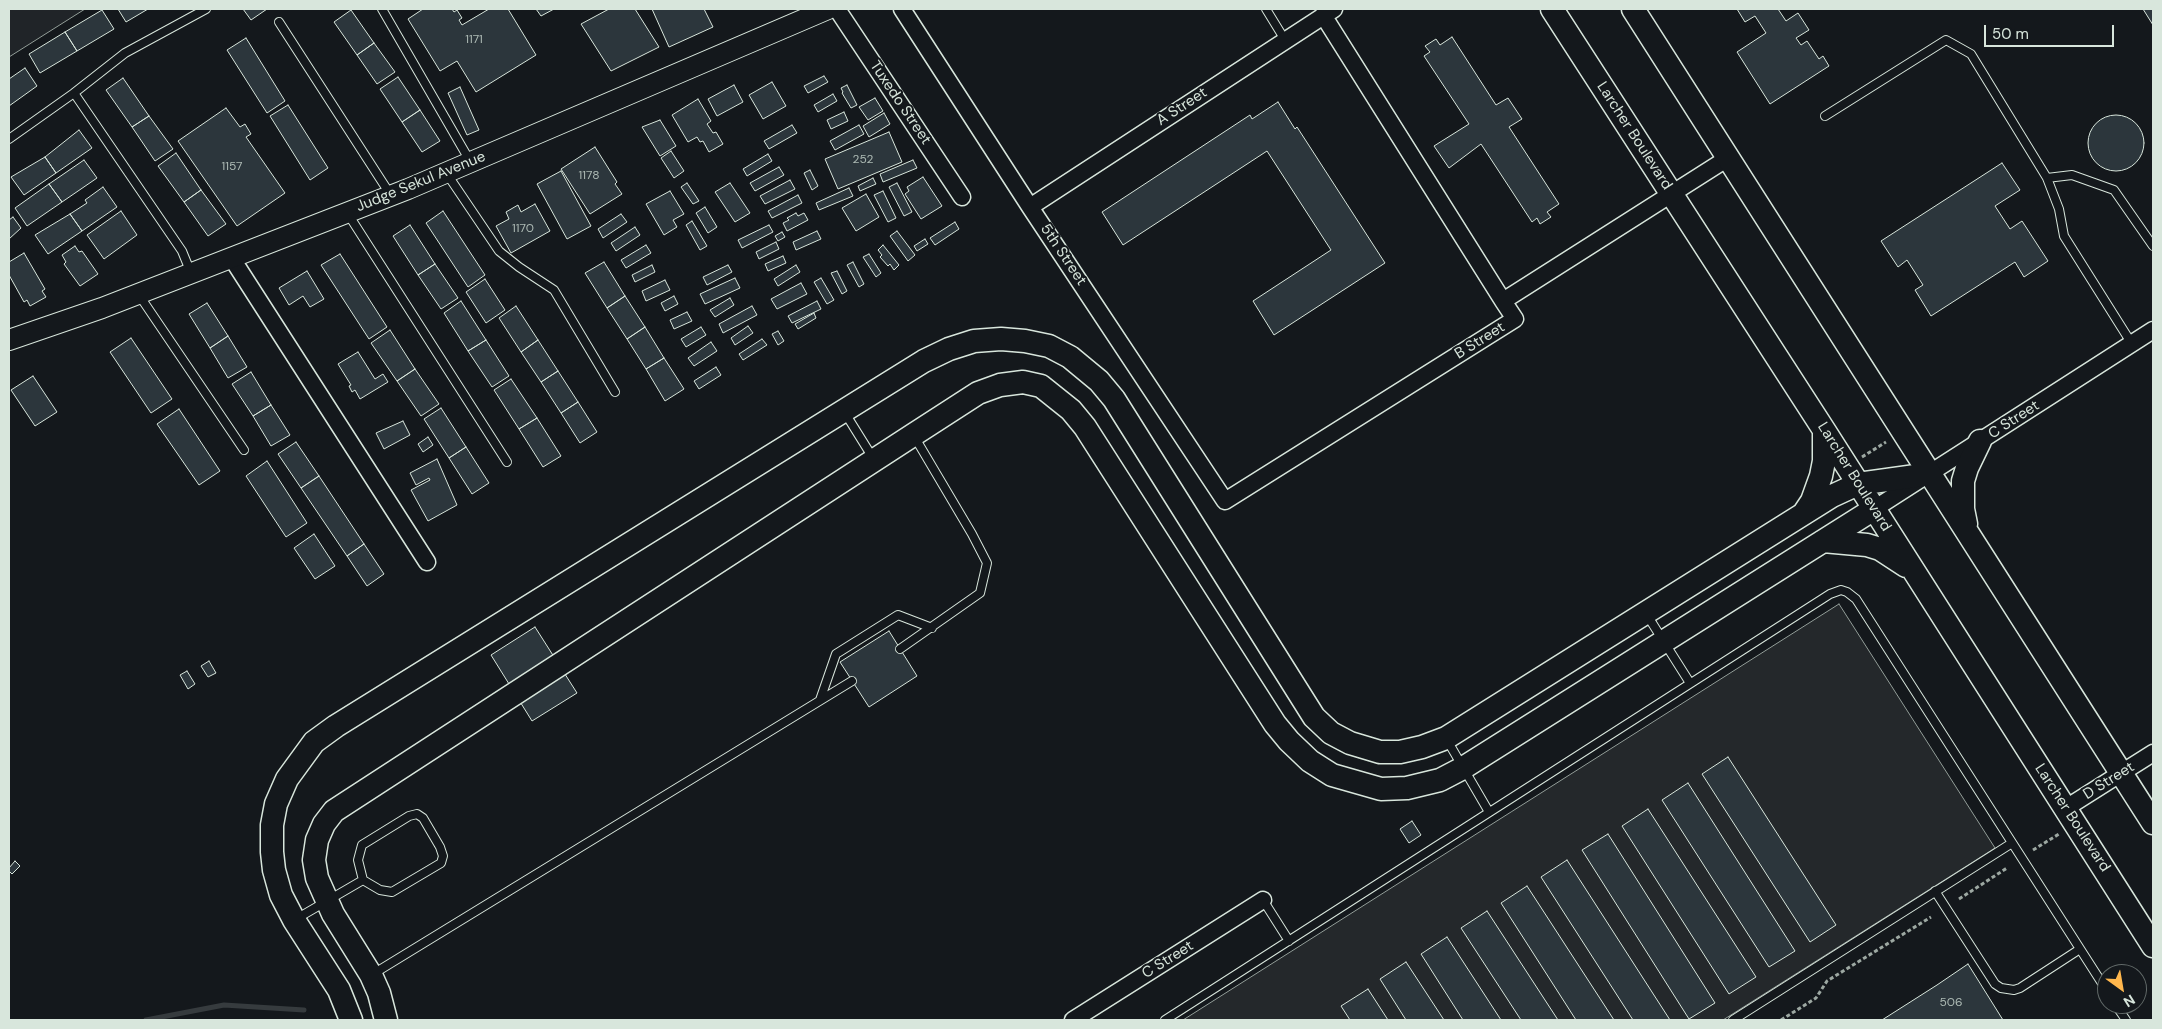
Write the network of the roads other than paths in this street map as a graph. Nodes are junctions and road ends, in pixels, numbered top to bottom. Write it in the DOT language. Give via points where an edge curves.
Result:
graph roads {
  1 [pos="206,9"];
  2 [pos="382,9"];
  3 [pos="827,9"];
  4 [pos="902,9"];
  5 [pos="1266,9"];
  6 [pos="1552,9"];
  7 [pos="1633,9"];
  8 [pos="1329,12"];
  9 [pos="279,22"];
  10 [pos="1285,40"];
  11 [pos="74,93"];
  12 [pos="1825,116"];
  13 [pos="9,138"];
  14 [pos="1728,158"];
  15 [pos="470,162"];
  16 [pos="446,172"];
  17 [pos="2047,178"];
  18 [pos="1671,193"];
  19 [pos="391,196"];
  20 [pos="962,197"];
  21 [pos="1030,206"];
  22 [pos="347,212"];
  23 [pos="2153,246"];
  24 [pos="232,257"];
  25 [pos="191,273"];
  26 [pos="138,294"];
  27 [pos="1503,301"];
  28 [pos="2153,330"];
  29 [pos="9,340"];
  30 [pos="2132,344"];
  31 [pos="615,392"];
  32 [pos="844,411"];
  33 [pos="1824,430"];
  34 [pos="913,434"];
  35 [pos="1980,441"];
  36 [pos="244,450"];
  37 [pos="874,460"];
  38 [pos="507,462"];
  39 [pos="1930,474"];
  40 [pos="1858,484"];
  41 [pos="1225,501"];
  42 [pos="1874,509"];
  43 [pos="1804,514"];
  44 [pos="1968,532"];
  45 [pos="1823,541"];
  46 [pos="427,562"];
  47 [pos="1914,572"];
  48 [pos="1646,613"];
  49 [pos="932,628"];
  50 [pos="1663,641"];
  51 [pos="900,650"];
  52 [pos="852,680"];
  53 [pos="1690,683"];
  54 [pos="820,700"];
  55 [pos="1446,738"];
  56 [pos="2153,753"];
  57 [pos="1463,768"];
  58 [pos="2122,773"];
  59 [pos="2066,808"];
  60 [pos="1489,812"];
  61 [pos="2153,823"];
  62 [pos="2012,843"];
  63 [pos="363,880"];
  64 [pos="1936,891"];
  65 [pos="1263,900"];
  66 [pos="326,902"];
  67 [pos="294,920"];
  68 [pos="1289,941"];
  69 [pos="2153,946"];
  70 [pos="2080,950"];
  71 [pos="371,975"];
  72 [pos="2097,976"];
  73 [pos="350,1020"];
  74 [pos="386,1020"];
  75 [pos="1073,1020"];
  76 [pos="1165,1020"];
  77 [pos="1733,1020"];
  1 -- 11 [label="lane" via="125,53"];
  2 -- 15 [label="lane"];
  3 -- 15 [label="street, Judge Sekul Avenue"];
  3 -- 20 [label="street, Tuxedo Street"];
  4 -- 21 [label="street, 5th Street"];
  5 -- 10 [label="lane"];
  6 -- 18 [label="main road, Larcher Boulevard"];
  7 -- 14 [label="main road"];
  8 -- 10 [label="street, A Street"];
  8 -- 27 [label="street"];
  9 -- 19 [label="lane"];
  10 -- 21 [label="street, A Street"];
  11 -- 13 [label="lane"];
  11 -- 25 [label="lane" via="182,252"];
  12 -- 17 [label="lane" via="1946,40 1971,54"];
  14 -- 18 [label="street, B Street"];
  14 -- 39 [label="main road"];
  15 -- 16 [label="street, Judge Sekul Avenue"];
  16 -- 19 [label="street, Judge Sekul Avenue"];
  16 -- 31 [label="lane" via="499,251 554,290"];
  17 -- 23 [label="lane" via="2072,175 2114,190"];
  17 -- 30 [label="lane" via="2059,209 2064,236"];
  18 -- 27 [label="street, B Street"];
  18 -- 33 [label="main road, Larcher Boulevard"];
  19 -- 22 [label="street, Judge Sekul Avenue"];
  21 -- 41 [label="street, 5th Street"];
  22 -- 24 [label="street, Judge Sekul Avenue"];
  22 -- 38 [label="lane"];
  24 -- 25 [label="street, Judge Sekul Avenue"];
  24 -- 46 [label="street"];
  25 -- 26 [label="street, Judge Sekul Avenue"];
  26 -- 29 [label="street, Judge Sekul Avenue"];
  26 -- 36 [label="lane"];
  27 -- 41 [label="street, B Street" via="1515,319"];
  28 -- 30 [label="street, C Street"];
  30 -- 35 [label="street, C Street"];
  32 -- 37 [label="lane"];
  32 -- 55 [label="main road" via="924,361 974,342 1025,341 1049,346 1070,357 1099,381 1114,399 1314,717 1331,733 1380,752 1400,752"];
  32 -- 67 [label="main road" via="314,742 286,779 272,825 274,870 281,895"];
  33 -- 40 [label="main road, Larcher Boulevard"];
  33 -- 43 [label="main road" via="1821,476"];
  34 -- 37 [label="main road"];
  34 -- 49 [label="lane" via="987,563 980,593"];
  34 -- 57 [label="main road" via="978,393 1000,385 1023,382 1041,386 1071,410 1085,427 1289,742 1332,775 1381,788 1407,788 1440,780"];
  35 -- 39 [label="street, C Street"];
  35 -- 44 [label="main road" via="1964,481 1963,509"];
  37 -- 66 [label="main road" via="334,811 317,840 314,860"];
  39 -- 40 [label="main road"];
  39 -- 42 [label="street, C Street"];
  39 -- 44 [label="main road"];
  40 -- 42 [label="main road, Larcher Boulevard"];
  40 -- 43 [label="main road"];
  42 -- 45 [label="main road"];
  42 -- 47 [label="main road, Larcher Boulevard"];
  43 -- 48 [label="main road"];
  44 -- 58 [label="main road"];
  45 -- 47 [label="main road" via="1880,549"];
  45 -- 50 [label="main road"];
  47 -- 59 [label="main road, Larcher Boulevard"];
  48 -- 50 [label="lane"];
  48 -- 55 [label="main road"];
  49 -- 51 [label="lane"];
  49 -- 54 [label="lane" via="898,615 836,654"];
  50 -- 53 [label="lane"];
  50 -- 57 [label="main road"];
  52 -- 54 [label="lane"];
  53 -- 60 [label="lane"];
  53 -- 62 [label="lane" via="1835,591 1847,592 1856,599"];
  54 -- 71 [label="lane"];
  55 -- 57 [label="lane"];
  56 -- 58 [label="street, D Street"];
  57 -- 60 [label="lane"];
  58 -- 59 [label="street, D Street"];
  58 -- 61 [label="main road"];
  59 -- 69 [label="main road, Larcher Boulevard"];
  60 -- 68 [label="lane"];
  62 -- 64 [label="lane"];
  62 -- 70 [label="lane"];
  63 -- 63 [label="lane" via="380,890 392,892 441,863 440,847 423,818 417,814 409,816 362,845 358,860"];
  63 -- 66 [label="lane"];
  64 -- 70 [label="lane" via="1995,984 2001,988 2020,988"];
  64 -- 77 [label="lane"];
  65 -- 68 [label="lane"];
  65 -- 75 [label="street, C Street"];
  66 -- 67 [label="lane"];
  66 -- 71 [label="main road"];
  67 -- 73 [label="main road" via="339,990"];
  68 -- 76 [label="lane"];
  70 -- 72 [label="lane"];
  71 -- 74 [label="main road"];
}
